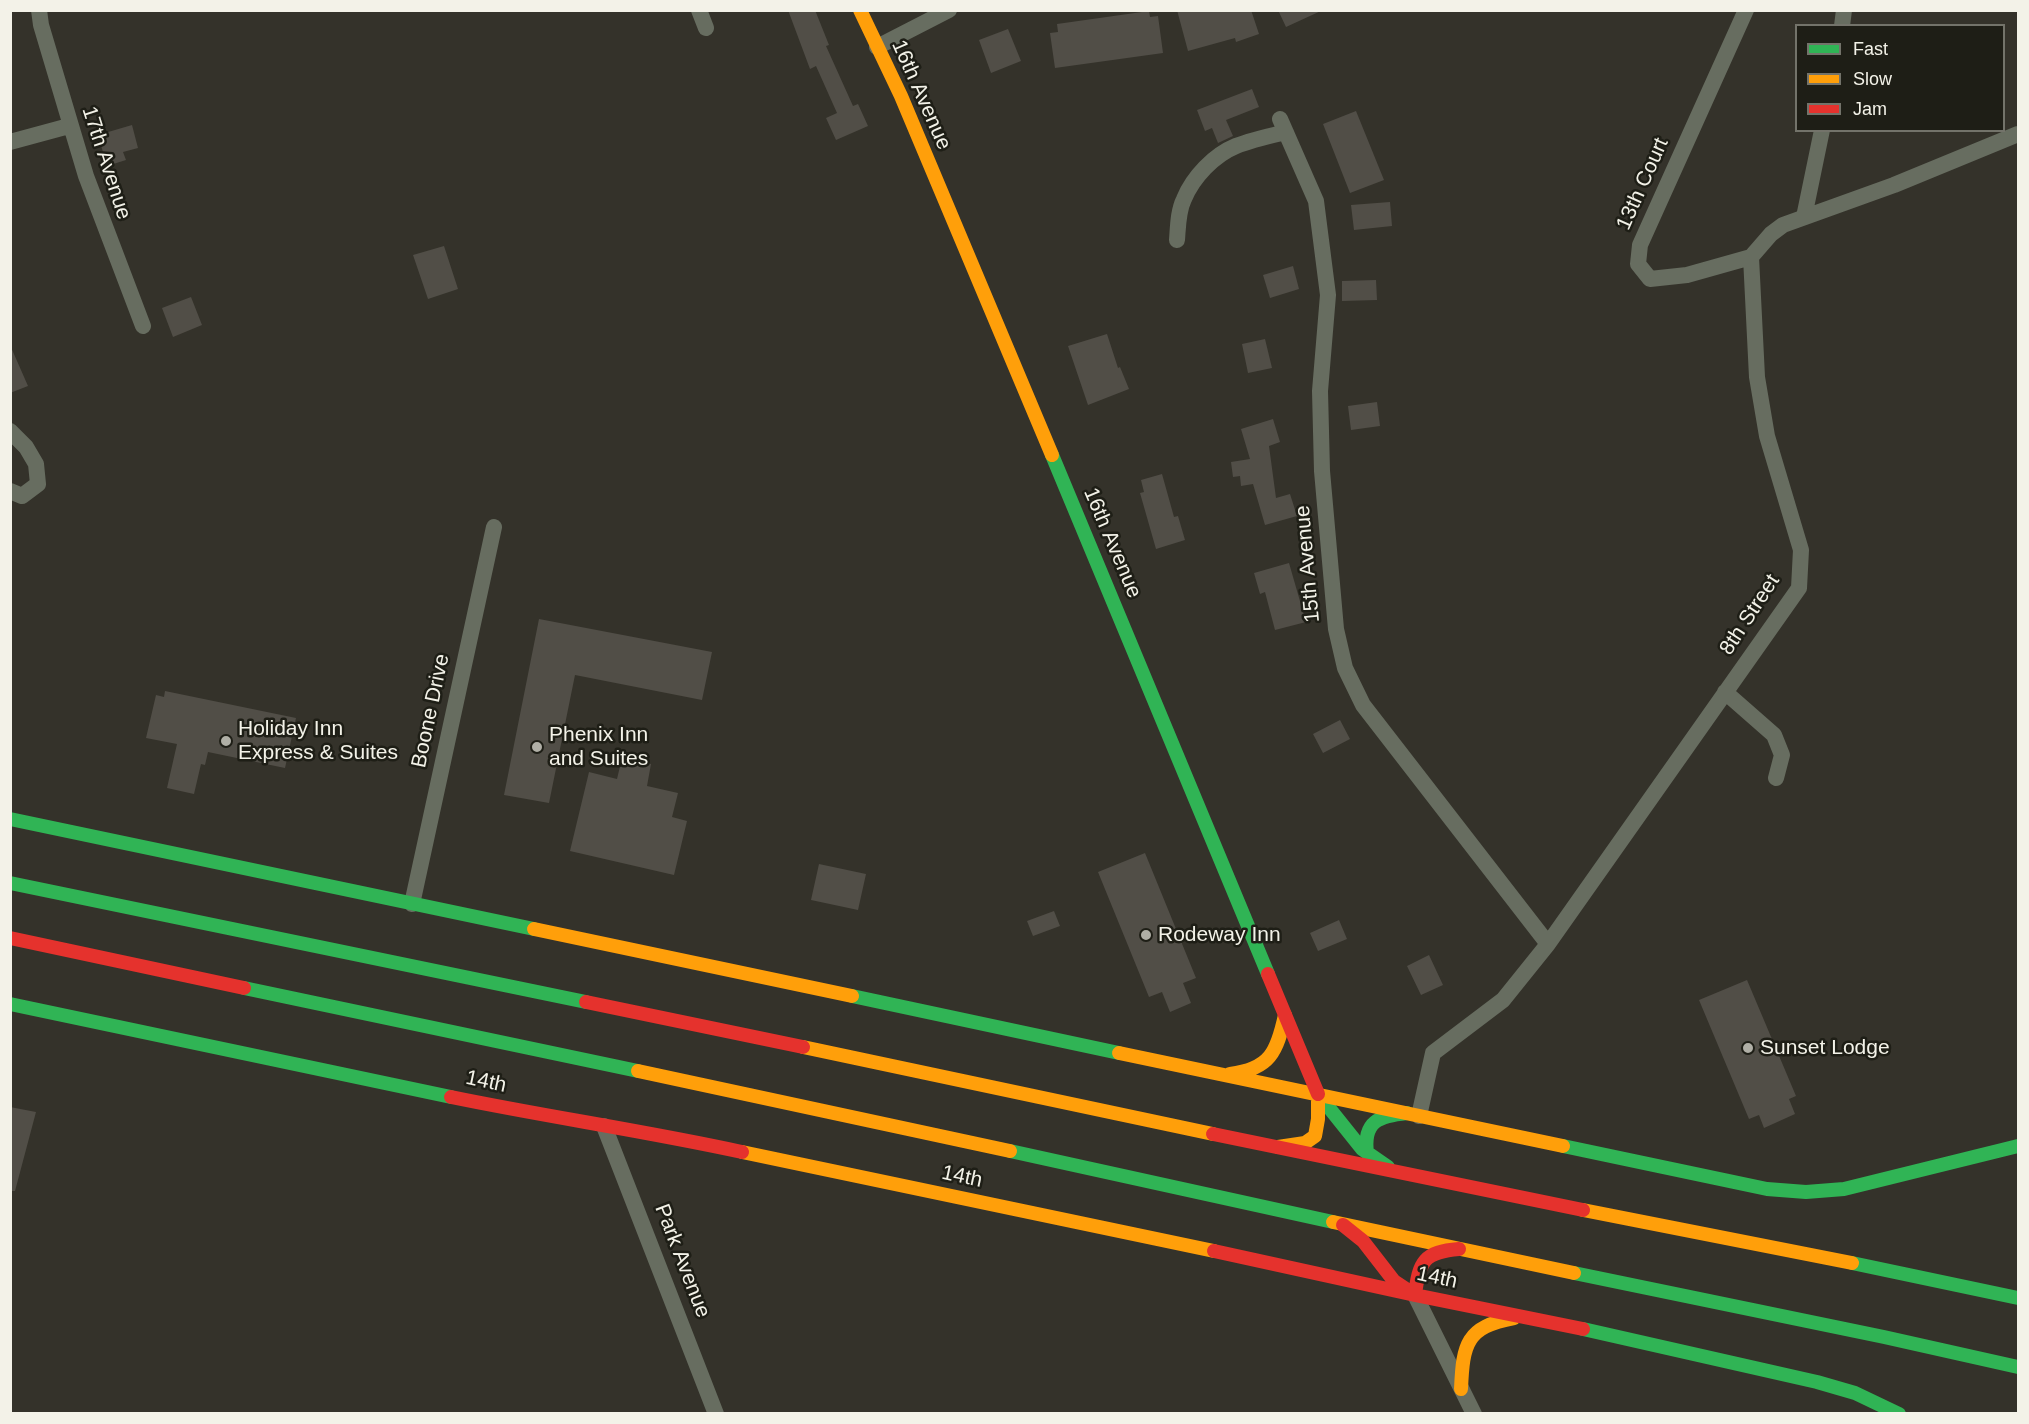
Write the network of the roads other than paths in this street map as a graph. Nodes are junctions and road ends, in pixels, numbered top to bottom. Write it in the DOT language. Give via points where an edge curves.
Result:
graph roads {
  1 [pos="39,10"];
  2 [pos="699,10"];
  3 [pos="860,10"];
  4 [pos="949,10"];
  5 [pos="1746,10"];
  6 [pos="706,28"];
  7 [pos="877,47"];
  8 [pos="69,126"];
  9 [pos="1822,132"];
  10 [pos="2019,134"];
  11 [pos="10,142"];
  12 [pos="1804,217"];
  13 [pos="1177,240"];
  14 [pos="1751,257"];
  15 [pos="143,326"];
  16 [pos="10,431"];
  17 [pos="10,491"];
  18 [pos="494,527"];
  19 [pos="1725,692"];
  20 [pos="1776,778"];
  21 [pos="10,819"];
  22 [pos="10,883"];
  23 [pos="412,904"];
  24 [pos="10,938"];
  25 [pos="1548,944"];
  26 [pos="10,1004"];
  27 [pos="1285,1015"];
  28 [pos="1225,1075"];
  29 [pos="1318,1094"];
  30 [pos="1413,1114"];
  31 [pos="604,1126"];
  32 [pos="2019,1146"];
  33 [pos="1277,1147"];
  34 [pos="1367,1153"];
  35 [pos="1397,1173"];
  36 [pos="1338,1222"];
  37 [pos="1459,1249"];
  38 [pos="1415,1295"];
  39 [pos="2019,1298"];
  40 [pos="1523,1317"];
  41 [pos="2019,1367"];
  42 [pos="1461,1389"];
  43 [pos="716,1413"];
  44 [pos="1474,1413"];
  45 [pos="1899,1413"];
  1 -- 8 [label="street, 17th Avenue"];
  2 -- 6 [label="street"];
  3 -- 7 [label="main road, 16th Avenue"];
  4 -- 7 [label="street"];
  5 -- 14 [label="street, 13th Court" via="1640,245 1638,264 1650,279 1668,278"];
  7 -- 27 [label="main road, 16th Avenue" via="1017,370"];
  8 -- 11 [label="street"];
  8 -- 15 [label="street, 17th Avenue" via="105,232"];
  9 -- 12 [label="street"];
  10 -- 12 [label="street"];
  12 -- 14 [label="street" via="1771,234"];
  13 -- 25 [label="street, 15th Avenue" via="1183,200 1204,169 1235,146 1283,125 1316,201 1328,295 1320,391 1322,471 1336,629 1345,668 1363,705"];
  14 -- 19 [label="street, 8th Street" via="1757,377 1767,436 1801,550 1799,588"];
  16 -- 17 [label="street" via="36,464 38,484 22,496"];
  18 -- 23 [label="street, Boone Drive"];
  19 -- 20 [label="street" via="1774,735 1782,755"];
  19 -- 25 [label="street, 8th Street"];
  21 -- 23 [label="main road"];
  22 -- 33 [label="main road"];
  23 -- 28 [label="main road"];
  24 -- 36 [label="main road"];
  25 -- 30 [label="street, 8th Street" via="1503,1000 1432,1053"];
  26 -- 31 [label="main road, 14th"];
  27 -- 28 [label="main road" via="1279,1044 1269,1060 1253,1071"];
  27 -- 29 [label="main road, 16th Avenue"];
  28 -- 29 [label="main road"];
  29 -- 30 [label="main road"];
  29 -- 33 [label="main road" via="1315,1136 1305,1143"];
  29 -- 34 [label="main road"];
  30 -- 32 [label="main road" via="1767,1189 1806,1192 1873,1183"];
  30 -- 34 [label="main road" via="1391,1115 1373,1125 1365,1137"];
  31 -- 38 [label="main road, 14th" via="692,1141"];
  31 -- 43 [label="street, Park Avenue"];
  33 -- 35 [label="main road"];
  34 -- 35 [label="main road"];
  35 -- 39 [label="main road"];
  36 -- 37 [label="main road"];
  36 -- 38 [label="main road" via="1359,1237 1394,1281"];
  37 -- 38 [label="main road" via="1437,1252 1420,1264"];
  37 -- 41 [label="main road"];
  38 -- 40 [label="main road, 14th"];
  38 -- 42 [label="street"];
  40 -- 42 [label="main road" via="1496,1321 1474,1334 1464,1352"];
  40 -- 45 [label="main road, 14th" via="1817,1382 1855,1393"];
  42 -- 44 [label="street"];
}
